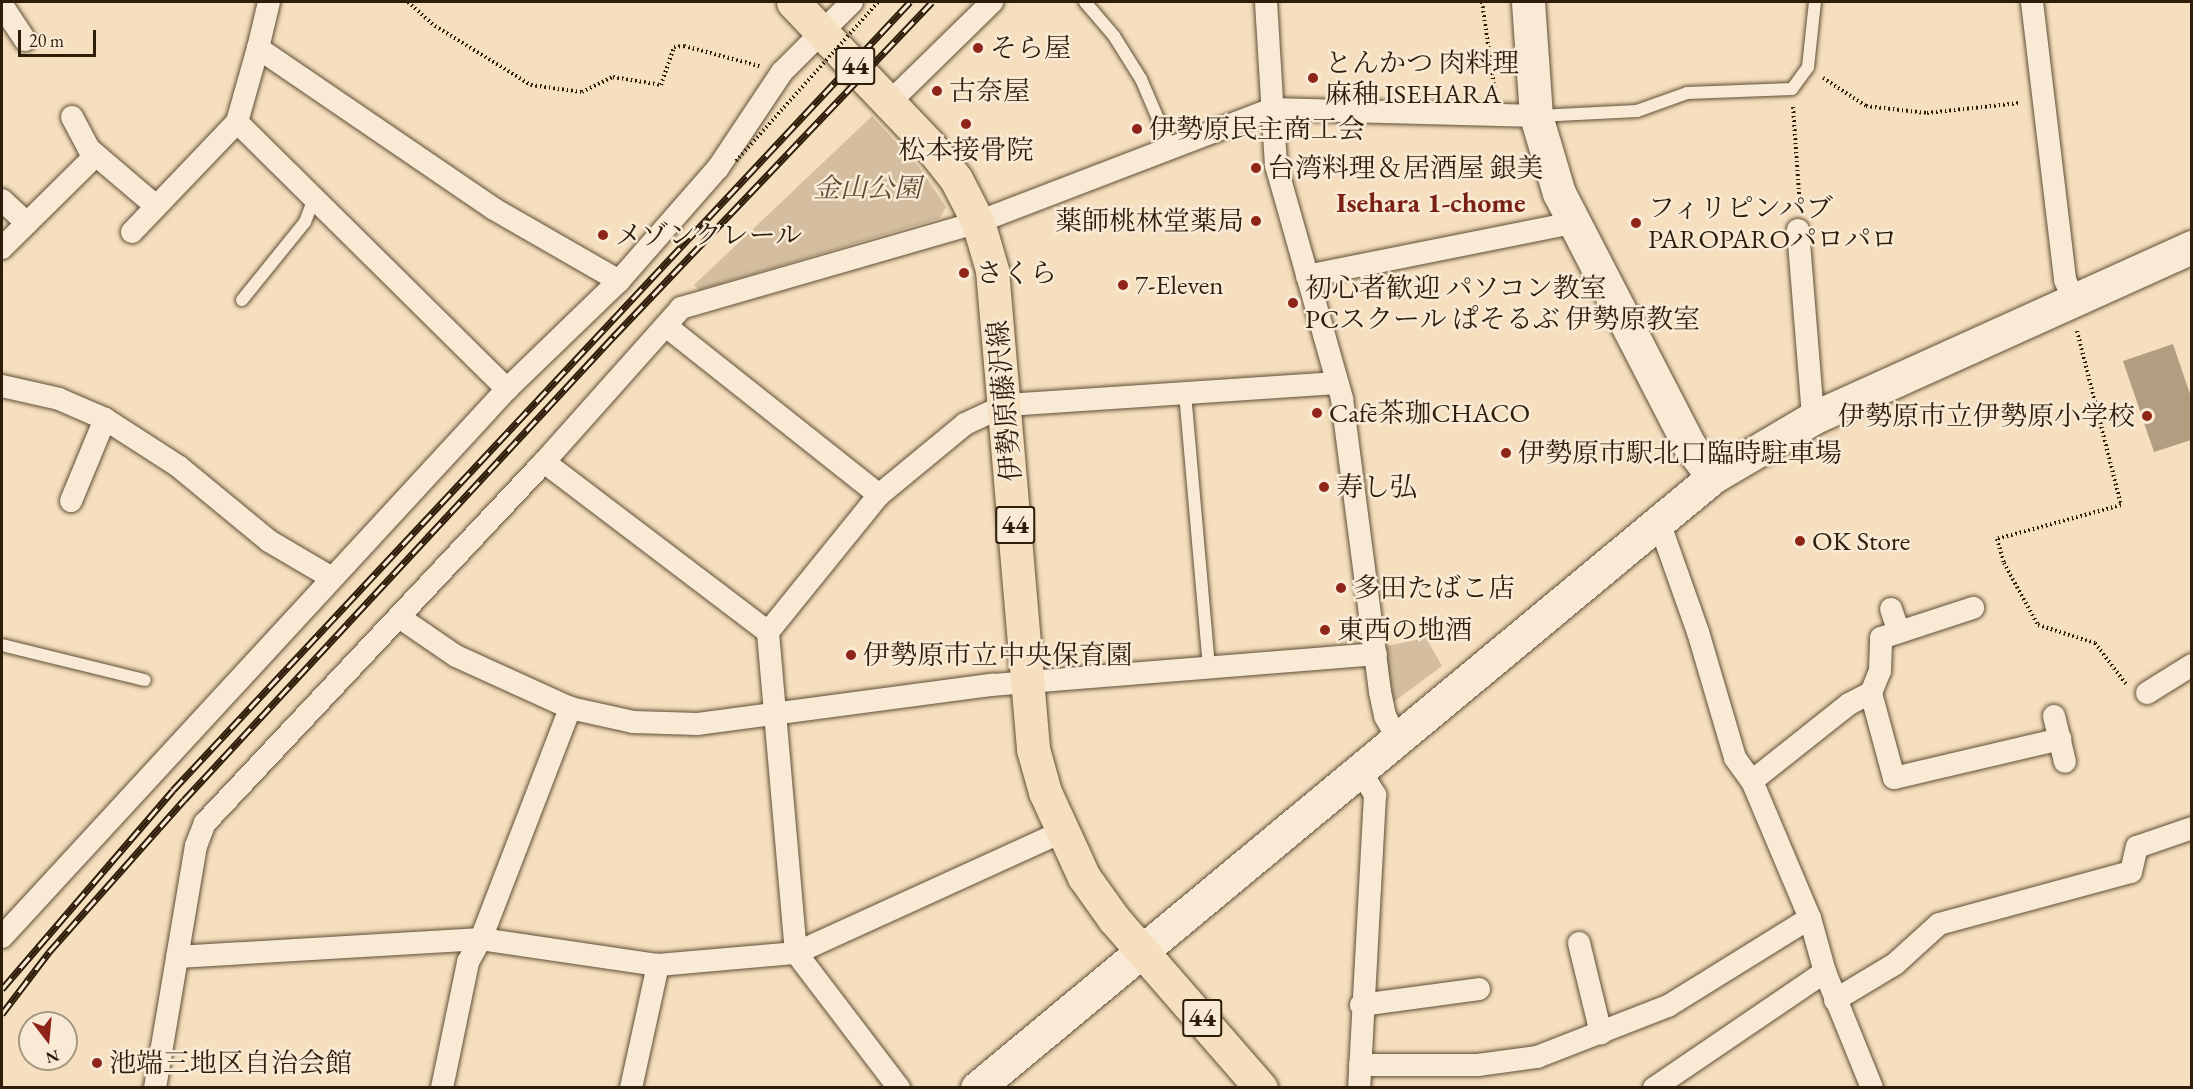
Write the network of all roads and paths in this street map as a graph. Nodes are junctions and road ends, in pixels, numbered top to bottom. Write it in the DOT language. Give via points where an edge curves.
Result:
graph roads {
  1 [pos="269,2"];
  2 [pos="408,2"];
  3 [pos="793,2"];
  4 [pos="852,2"];
  5 [pos="878,2"];
  6 [pos="992,2"];
  7 [pos="1085,2"];
  8 [pos="1266,2"];
  9 [pos="1482,2"];
  10 [pos="1528,2"];
  11 [pos="1815,2"];
  12 [pos="2032,2"];
  13 [pos="2,5"];
  14 [pos="820,31"];
  15 [pos="25,40"];
  16 [pos="258,48"];
  17 [pos="1808,67"];
  18 [pos="782,72"];
  19 [pos="1792,88"];
  20 [pos="2043,101"];
  21 [pos="890,102"];
  22 [pos="1272,109"];
  23 [pos="1502,116"];
  24 [pos="72,117"];
  25 [pos="1536,117"];
  26 [pos="237,122"];
  27 [pos="1171,149"];
  28 [pos="96,155"];
  29 [pos="736,161"];
  30 [pos="314,198"];
  31 [pos="2,200"];
  32 [pos="156,206"];
  33 [pos="978,222"];
  34 [pos="27,223"];
  35 [pos="1573,223"];
  36 [pos="1798,230"];
  37 [pos="132,232"];
  38 [pos="2192,247"];
  39 [pos="2,248"];
  40 [pos="1307,276"];
  41 [pos="619,281"];
  42 [pos="243,300"];
  43 [pos="2068,302"];
  44 [pos="666,326"];
  45 [pos="1337,383"];
  46 [pos="2,389"];
  47 [pos="507,389"];
  48 [pos="1185,393"];
  49 [pos="1006,405"];
  50 [pos="1813,418"];
  51 [pos="105,419"];
  52 [pos="544,462"];
  53 [pos="1713,477"];
  54 [pos="879,495"];
  55 [pos="71,501"];
  56 [pos="1659,522"];
  57 [pos="332,578"];
  58 [pos="1973,608"];
  59 [pos="1891,609"];
  60 [pos="399,617"];
  61 [pos="768,632"];
  62 [pos="1899,632"];
  63 [pos="2,645"];
  64 [pos="1377,654"];
  65 [pos="2192,665"];
  66 [pos="1209,669"];
  67 [pos="145,680"];
  68 [pos="1028,682"];
  69 [pos="1871,693"];
  70 [pos="2147,693"];
  71 [pos="570,708"];
  72 [pos="776,714"];
  73 [pos="2054,716"];
  74 [pos="1397,738"];
  75 [pos="2060,739"];
  76 [pos="2065,762"];
  77 [pos="1359,769"];
  78 [pos="1752,781"];
  79 [pos="2192,828"];
  80 [pos="1061,832"];
  81 [pos="1810,918"];
  82 [pos="2,937"];
  83 [pos="481,939"];
  84 [pos="1579,943"];
  85 [pos="1143,949"];
  86 [pos="796,953"];
  87 [pos="177,957"];
  88 [pos="658,965"];
  89 [pos="1824,972"];
  90 [pos="1479,989"];
  91 [pos="1835,1000"];
  92 [pos="1361,1005"];
  93 [pos="1601,1033"];
  94 [pos="1360,1065"];
  95 [pos="1247,1081"];
  96 [pos="1864,1085"];
  97 [pos="155,1088"];
  98 [pos="442,1088"];
  99 [pos="631,1088"];
  100 [pos="899,1088"];
  101 [pos="977,1088"];
  102 [pos="1359,1088"];
  103 [pos="1654,1088"];
  1 -- 16 [label="street"];
  2 -- 18 [label="path" via="435,26 531,85 582,92 613,77 661,85 674,47 684,46"];
  3 -- 14 [label="main road, 44"];
  4 -- 14 [label="street"];
  5 -- 29 [label="path, bridge"];
  6 -- 21 [label="street"];
  7 -- 27 [label="lane" via="1114,36 1141,80"];
  8 -- 22 [label="street"];
  9 -- 23 [label="path"];
  10 -- 25 [label="street"];
  11 -- 17 [label="lane"];
  12 -- 20 [label="street"];
  13 -- 15 [label="street"];
  14 -- 18 [label="street"];
  14 -- 21 [label="main road, 44"];
  16 -- 26 [label="street"];
  16 -- 41 [label="street" via="494,209"];
  17 -- 19 [label="lane"];
  17 -- 20 [label="path" via="1866,106 1927,113"];
  18 -- 41 [label="street" via="718,168"];
  19 -- 25 [label="lane" via="1687,93 1637,111"];
  19 -- 36 [label="path" via="1801,225"];
  20 -- 43 [label="street"];
  21 -- 33 [label="main road, 伊勢原藤沢線 / 44" via="956,179"];
  22 -- 23 [label="street"];
  22 -- 27 [label="street"];
  22 -- 40 [label="street" via="1276,165"];
  23 -- 25 [label="street"];
  24 -- 28 [label="street" via="81,137"];
  25 -- 35 [label="street" via="1559,193"];
  26 -- 30 [label="street"];
  26 -- 32 [label="street"];
  27 -- 33 [label="street"];
  28 -- 32 [label="street"];
  28 -- 34 [label="street"];
  30 -- 42 [label="lane" via="305,222"];
  30 -- 47 [label="street"];
  31 -- 34 [label="street"];
  32 -- 37 [label="street"];
  33 -- 44 [label="street" via="681,308"];
  33 -- 49 [label="main road, 伊勢原藤沢線 / 44" via="992,270"];
  34 -- 39 [label="street"];
  35 -- 40 [label="street"];
  35 -- 53 [label="street" via="1689,445"];
  36 -- 50 [label="street"];
  38 -- 43 [label="street"];
  40 -- 45 [label="street"];
  41 -- 47 [label="street"];
  43 -- 50 [label="street"];
  43 -- 70 [label="path" via="2121,505 1997,539 2004,563 2038,625 2095,643 2133,692"];
  44 -- 52 [label="street"];
  44 -- 54 [label="street"];
  45 -- 48 [label="street"];
  45 -- 64 [label="street"];
  46 -- 51 [label="street" via="59,399"];
  47 -- 57 [label="street"];
  48 -- 49 [label="street"];
  48 -- 66 [label="lane"];
  49 -- 54 [label="street" via="965,424"];
  49 -- 68 [label="main road, 伊勢原藤沢線 / 44"];
  50 -- 53 [label="street"];
  51 -- 55 [label="street"];
  51 -- 57 [label="street" via="178,466 269,541"];
  52 -- 60 [label="street"];
  52 -- 61 [label="street"];
  53 -- 56 [label="street"];
  54 -- 61 [label="street"];
  56 -- 74 [label="street"];
  56 -- 78 [label="street" via="1735,758"];
  57 -- 82 [label="street"];
  58 -- 62 [label="street"];
  59 -- 62 [label="street"];
  60 -- 71 [label="street" via="456,656"];
  60 -- 87 [label="street" via="205,823 196,846"];
  61 -- 72 [label="street"];
  62 -- 69 [label="street" via="1881,638 1880,671"];
  63 -- 67 [label="lane"];
  64 -- 66 [label="street"];
  64 -- 74 [label="street" via="1385,716"];
  65 -- 70 [label="street"];
  66 -- 68 [label="street"];
  68 -- 72 [label="street"];
  68 -- 80 [label="main road, 伊勢原藤沢線 / 44" via="1033,749"];
  69 -- 75 [label="street" via="1894,778"];
  69 -- 78 [label="street" via="1849,704"];
  71 -- 72 [label="street" via="633,722 687,723"];
  71 -- 83 [label="street"];
  72 -- 86 [label="street"];
  73 -- 75 [label="street"];
  74 -- 77 [label="street"];
  75 -- 76 [label="street"];
  77 -- 85 [label="street"];
  77 -- 92 [label="street" via="1375,795"];
  78 -- 81 [label="street"];
  79 -- 91 [label="street" via="2137,847 2131,872 1939,924 1895,964"];
  80 -- 85 [label="main road, 伊勢原藤沢線 / 44" via="1084,877"];
  80 -- 86 [label="street"];
  81 -- 89 [label="street"];
  81 -- 93 [label="street" via="1668,1006"];
  83 -- 87 [label="street"];
  83 -- 88 [label="street"];
  83 -- 98 [label="street" via="468,962"];
  84 -- 93 [label="street"];
  85 -- 95 [label="main road, 伊勢原藤沢線 / 44"];
  85 -- 101 [label="street"];
  86 -- 88 [label="street"];
  86 -- 100 [label="street"];
  87 -- 97 [label="street"];
  88 -- 99 [label="street"];
  89 -- 91 [label="street"];
  89 -- 103 [label="street"];
  90 -- 92 [label="street"];
  91 -- 96 [label="street"];
  92 -- 94 [label="street"];
  93 -- 94 [label="street" via="1537,1057 1490,1063"];
  94 -- 102 [label="street"];
}
